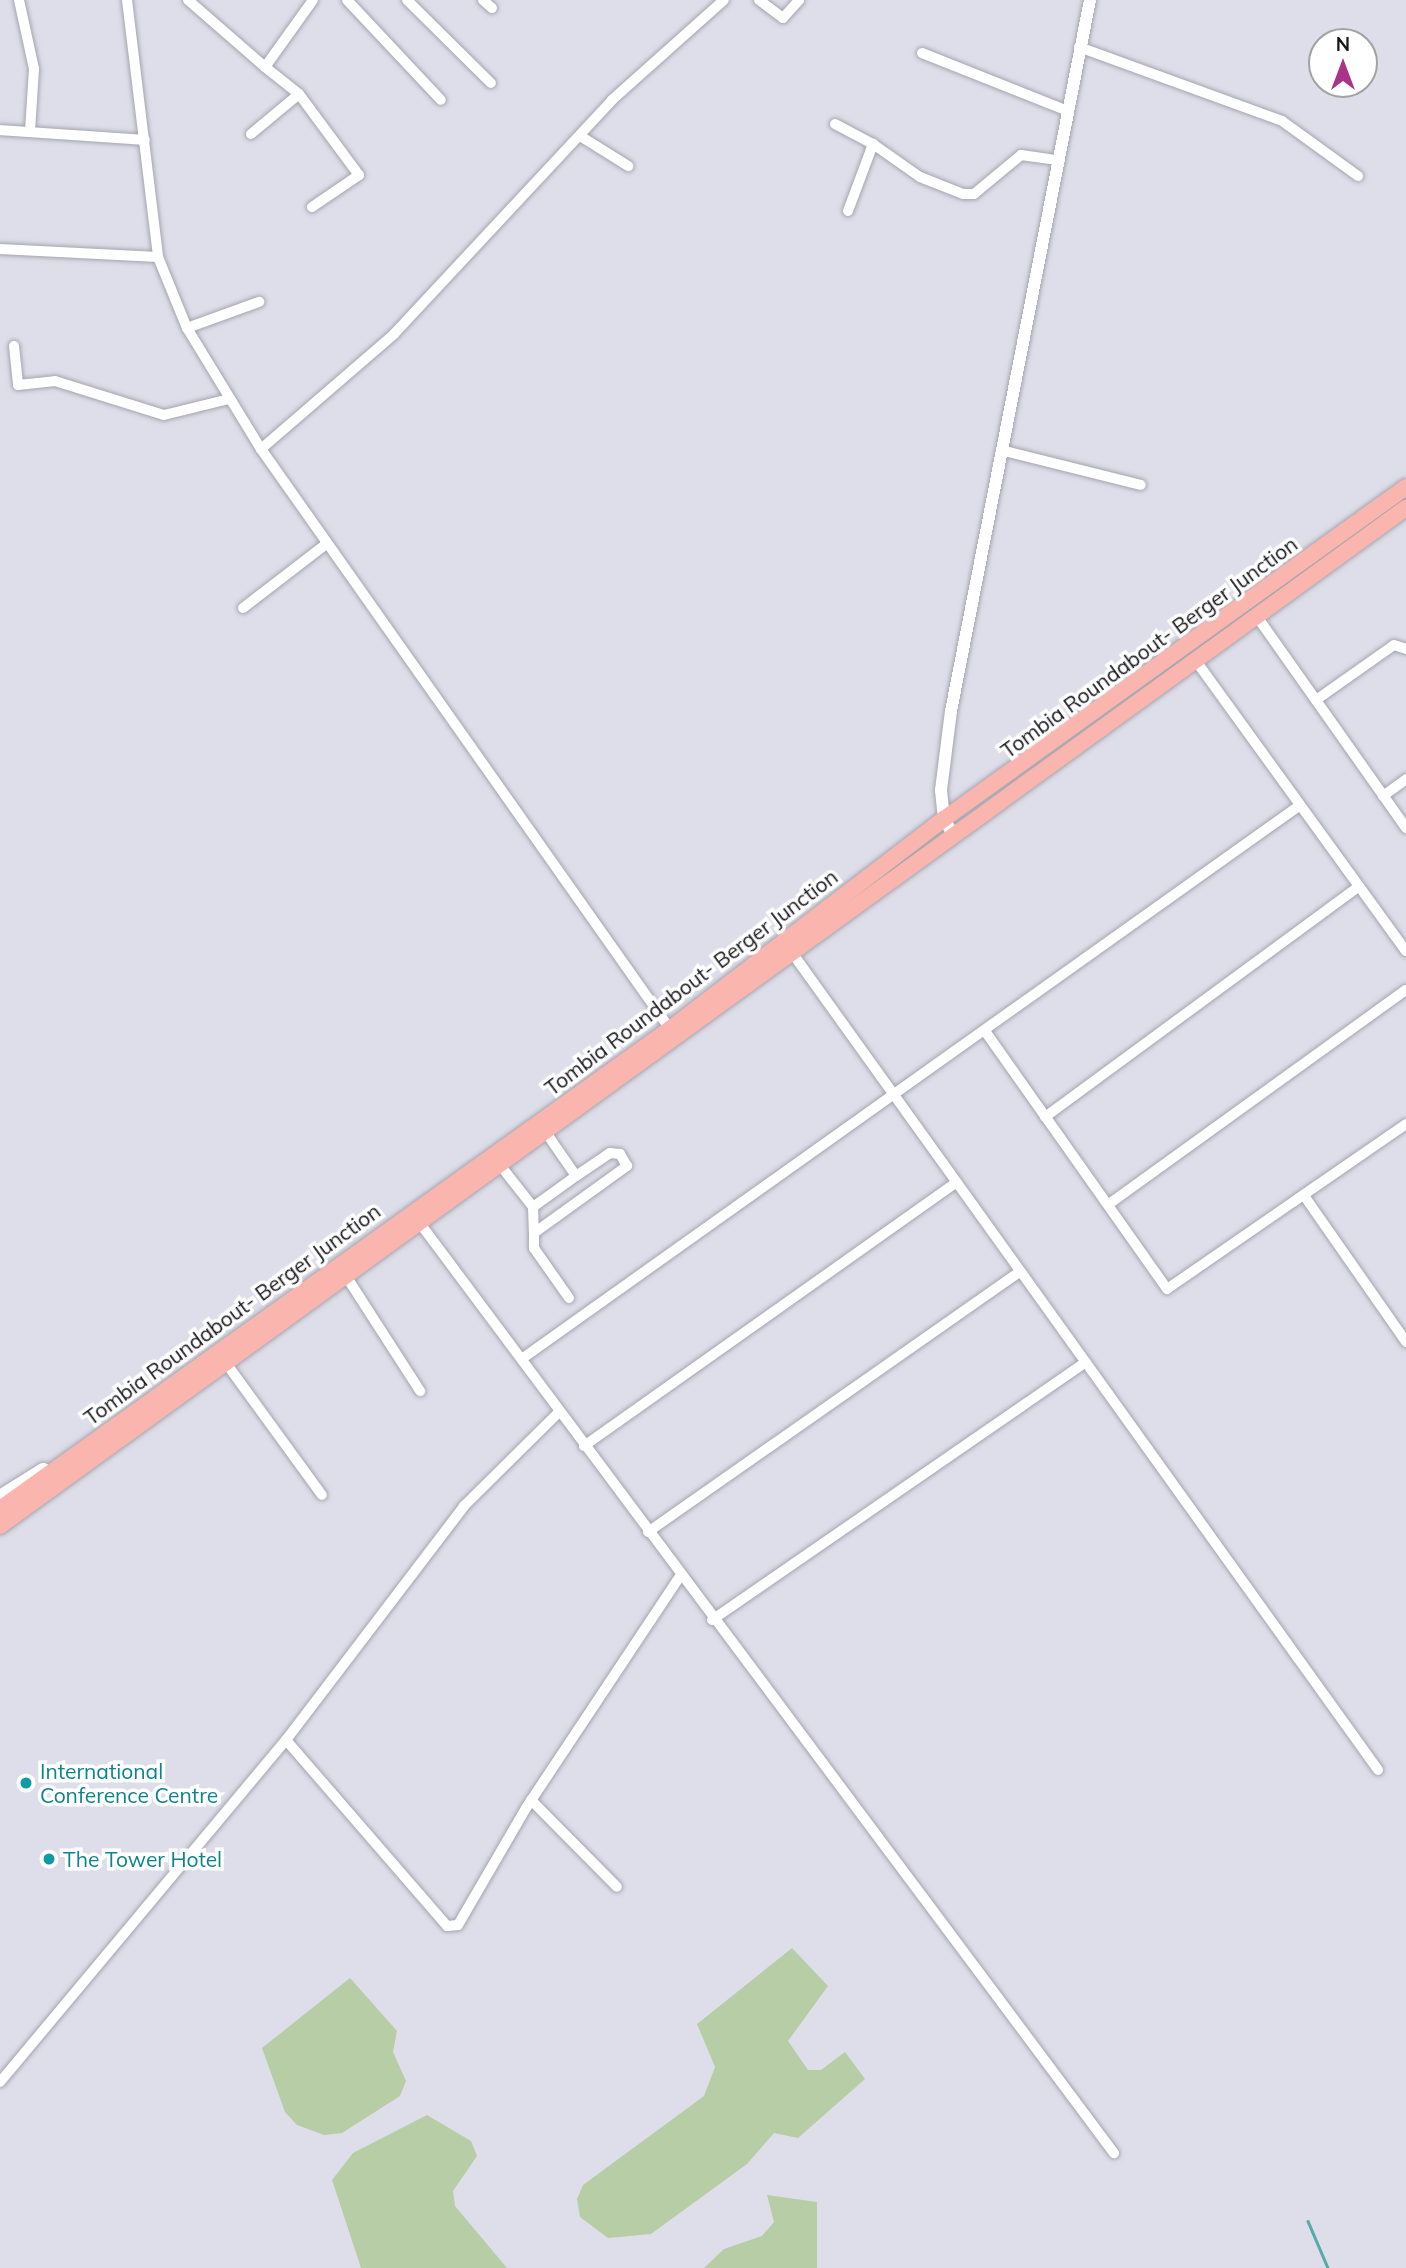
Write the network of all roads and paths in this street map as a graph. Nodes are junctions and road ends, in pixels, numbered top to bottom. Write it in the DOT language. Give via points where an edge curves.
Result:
graph roads {
  1 [pos="19,0"];
  2 [pos="127,0"];
  3 [pos="188,0"];
  4 [pos="313,0"];
  5 [pos="347,0"];
  6 [pos="407,0"];
  7 [pos="483,0"];
  8 [pos="724,0"];
  9 [pos="759,0"];
  10 [pos="799,0"];
  11 [pos="1090,0"];
  12 [pos="492,8"];
  13 [pos="1079,47"];
  14 [pos="922,54"];
  15 [pos="265,67"];
  16 [pos="491,83"];
  17 [pos="299,94"];
  18 [pos="441,100"];
  19 [pos="1065,110"];
  20 [pos="835,124"];
  21 [pos="0,130"];
  22 [pos="30,131"];
  23 [pos="251,134"];
  24 [pos="580,136"];
  25 [pos="145,140"];
  26 [pos="873,144"];
  27 [pos="1056,160"];
  28 [pos="628,166"];
  29 [pos="1358,176"];
  30 [pos="312,207"];
  31 [pos="848,211"];
  32 [pos="0,249"];
  33 [pos="158,257"];
  34 [pos="259,303"];
  35 [pos="187,328"];
  36 [pos="14,346"];
  37 [pos="229,399"];
  38 [pos="261,449"];
  39 [pos="1001,450"];
  40 [pos="1141,485"];
  41 [pos="1406,487"];
  42 [pos="1406,508"];
  43 [pos="326,544"];
  44 [pos="243,608"];
  45 [pos="1258,618"];
  46 [pos="1406,647"];
  47 [pos="1196,661"];
  48 [pos="1316,700"];
  49 [pos="1406,779"];
  50 [pos="1383,796"];
  51 [pos="1299,806"];
  52 [pos="944,819"];
  53 [pos="1406,828"];
  54 [pos="954,836"];
  55 [pos="1358,887"];
  56 [pos="1406,951"];
  57 [pos="793,954"];
  58 [pos="1406,990"];
  59 [pos="670,1029"];
  60 [pos="985,1031"];
  61 [pos="891,1095"];
  62 [pos="1045,1117"];
  63 [pos="1405,1126"];
  64 [pos="545,1130"];
  65 [pos="500,1165"];
  66 [pos="576,1176"];
  67 [pos="956,1183"];
  68 [pos="1305,1197"];
  69 [pos="1109,1204"];
  70 [pos="533,1207"];
  71 [pos="411,1209"];
  72 [pos="420,1223"];
  73 [pos="534,1233"];
  74 [pos="1020,1272"];
  75 [pos="346,1276"];
  76 [pos="569,1298"];
  77 [pos="1406,1342"];
  78 [pos="523,1358"];
  79 [pos="1086,1362"];
  80 [pos="226,1363"];
  81 [pos="420,1391"];
  82 [pos="559,1412"];
  83 [pos="584,1446"];
  84 [pos="70,1458"];
  85 [pos="322,1495"];
  86 [pos="0,1497"];
  87 [pos="0,1509"];
  88 [pos="23,1509"];
  89 [pos="0,1526"];
  90 [pos="648,1532"];
  91 [pos="0,1536"];
  92 [pos="680,1576"];
  93 [pos="712,1620"];
  94 [pos="286,1740"];
  95 [pos="1378,1770"];
  96 [pos="531,1800"];
  97 [pos="617,1887"];
  98 [pos="0,2082"];
  99 [pos="1114,2153"];
  1 -- 22 [label="street" via="34,69"];
  2 -- 25 [label="street"];
  3 -- 15 [label="street"];
  4 -- 15 [label="street"];
  5 -- 18 [label="street"];
  6 -- 16 [label="street"];
  7 -- 12 [label="street"];
  8 -- 24 [label="street"];
  9 -- 10 [label="street" via="783,18"];
  11 -- 13 [label="street"];
  13 -- 19 [label="street"];
  13 -- 29 [label="street" via="1282,121"];
  14 -- 19 [label="street"];
  15 -- 17 [label="street"];
  17 -- 23 [label="street"];
  17 -- 30 [label="street" via="359,175"];
  19 -- 27 [label="street"];
  20 -- 26 [label="street"];
  21 -- 22 [label="street"];
  22 -- 25 [label="street"];
  24 -- 28 [label="street"];
  24 -- 38 [label="street" via="394,334"];
  25 -- 33 [label="street"];
  26 -- 27 [label="street" via="920,177 963,194 974,194 1021,155"];
  26 -- 31 [label="street"];
  27 -- 39 [label="street"];
  32 -- 33 [label="street"];
  33 -- 35 [label="street"];
  34 -- 35 [label="street"];
  35 -- 37 [label="street"];
  36 -- 37 [label="street" via="18,385 55,381 164,415"];
  37 -- 38 [label="street"];
  38 -- 43 [label="street"];
  39 -- 40 [label="street"];
  39 -- 52 [label="street" via="951,712 941,790"];
  41 -- 52 [label="main road, Tombia Roundabout- Berger Junction"];
  42 -- 45 [label="main road, Tombia Roundabout- Berger Junction"];
  43 -- 44 [label="street"];
  43 -- 59 [label="street"];
  45 -- 47 [label="main road, Tombia Roundabout- Berger Junction"];
  45 -- 48 [label="street"];
  46 -- 48 [label="street" via="1394,645"];
  47 -- 51 [label="street"];
  47 -- 54 [label="main road, Tombia Roundabout- Berger Junction"];
  48 -- 50 [label="street"];
  49 -- 50 [label="street"];
  50 -- 53 [label="street"];
  51 -- 55 [label="street"];
  51 -- 60 [label="street"];
  52 -- 54 [label="street"];
  52 -- 59 [label="main road, Tombia Roundabout- Berger Junction"];
  54 -- 57 [label="main road, Tombia Roundabout- Berger Junction"];
  55 -- 56 [label="street"];
  55 -- 62 [label="street"];
  57 -- 61 [label="street"];
  57 -- 64 [label="main road, Tombia Roundabout- Berger Junction"];
  58 -- 69 [label="street"];
  59 -- 71 [label="main road, Tombia Roundabout- Berger Junction"];
  60 -- 61 [label="street"];
  60 -- 62 [label="street"];
  61 -- 67 [label="street"];
  61 -- 78 [label="street"];
  62 -- 69 [label="street"];
  63 -- 68 [label="street"];
  64 -- 65 [label="main road, Tombia Roundabout- Berger Junction"];
  64 -- 66 [label="street"];
  65 -- 70 [label="street"];
  65 -- 72 [label="main road, Tombia Roundabout- Berger Junction"];
  66 -- 70 [label="street"];
  66 -- 73 [label="street" via="610,1153 620,1154 627,1166"];
  67 -- 74 [label="street"];
  67 -- 83 [label="street"];
  68 -- 69 [label="street" via="1167,1289"];
  68 -- 77 [label="street"];
  70 -- 73 [label="street"];
  71 -- 72 [label="street"];
  71 -- 84 [label="main road, Tombia Roundabout- Berger Junction"];
  72 -- 75 [label="main road, Tombia Roundabout- Berger Junction"];
  72 -- 78 [label="street"];
  73 -- 76 [label="street" via="534,1248"];
  74 -- 79 [label="street"];
  74 -- 90 [label="street"];
  75 -- 80 [label="main road, Tombia Roundabout- Berger Junction"];
  75 -- 81 [label="street"];
  78 -- 82 [label="street"];
  79 -- 93 [label="street"];
  79 -- 95 [label="street"];
  80 -- 85 [label="street"];
  80 -- 88 [label="main road, Tombia Roundabout- Berger Junction"];
  82 -- 83 [label="street"];
  82 -- 94 [label="street" via="464,1506"];
  83 -- 90 [label="street"];
  84 -- 86 [label="main road"];
  84 -- 87 [label="main road, Tombia Roundabout- Berger Junction"];
  88 -- 89 [label="main road, Tombia Roundabout- Berger Junction"];
  88 -- 91 [label="main road"];
  90 -- 92 [label="street"];
  92 -- 93 [label="street"];
  92 -- 96 [label="street"];
  93 -- 99 [label="street"];
  94 -- 96 [label="street" via="447,1926 458,1925 473,1908"];
  94 -- 98 [label="street"];
  96 -- 97 [label="street"];
}
